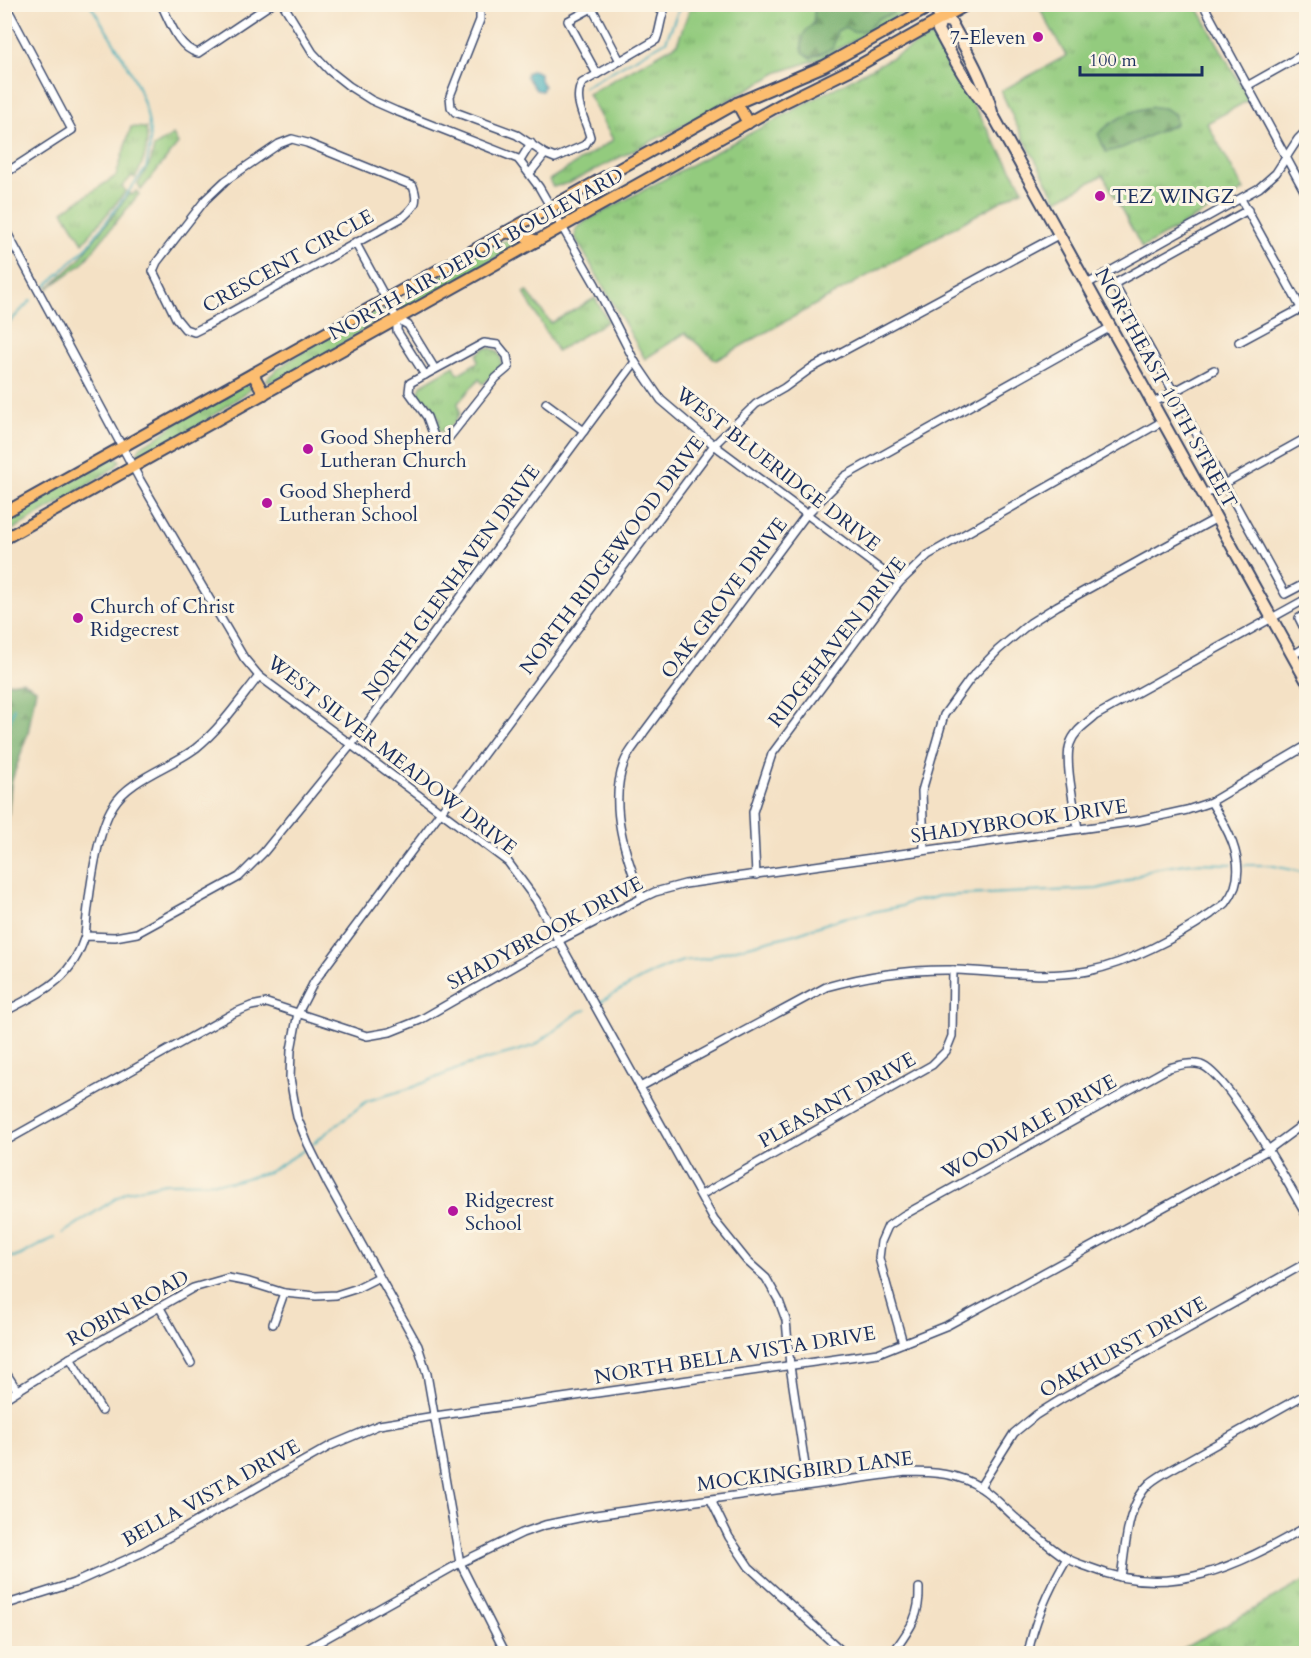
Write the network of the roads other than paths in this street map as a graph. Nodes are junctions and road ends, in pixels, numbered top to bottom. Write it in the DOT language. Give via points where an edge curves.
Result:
graph roads {
  1 [pos="5,4"];
  2 [pos="161,4"];
  3 [pos="271,4"];
  4 [pos="283,4"];
  5 [pos="476,4"];
  6 [pos="650,4"];
  7 [pos="968,4"];
  8 [pos="1203,4"];
  9 [pos="934,5"];
  10 [pos="665,8"];
  11 [pos="941,20"];
  12 [pos="1306,53"];
  13 [pos="620,61"];
  14 [pos="597,74"];
  15 [pos="1247,86"];
  16 [pos="737,103"];
  17 [pos="748,123"];
  18 [pos="1306,130"];
  19 [pos="531,142"];
  20 [pos="545,154"];
  21 [pos="1286,157"];
  22 [pos="520,161"];
  23 [pos="530,173"];
  24 [pos="4,174"];
  25 [pos="1306,194"];
  26 [pos="1241,199"];
  27 [pos="550,207"];
  28 [pos="1248,210"];
  29 [pos="4,227"];
  30 [pos="561,227"];
  31 [pos="504,232"];
  32 [pos="1060,234"];
  33 [pos="537,241"];
  34 [pos="355,242"];
  35 [pos="1088,284"];
  36 [pos="386,298"];
  37 [pos="1302,308"];
  38 [pos="1306,317"];
  39 [pos="398,319"];
  40 [pos="1111,327"];
  41 [pos="1239,342"];
  42 [pos="635,362"];
  43 [pos="435,369"];
  44 [pos="1214,370"];
  45 [pos="253,374"];
  46 [pos="425,375"];
  47 [pos="264,393"];
  48 [pos="1173,393"];
  49 [pos="546,404"];
  50 [pos="1154,404"];
  51 [pos="1163,421"];
  52 [pos="584,431"];
  53 [pos="1306,438"];
  54 [pos="714,445"];
  55 [pos="123,446"];
  56 [pos="134,467"];
  57 [pos="1224,483"];
  58 [pos="1204,495"];
  59 [pos="4,513"];
  60 [pos="806,515"];
  61 [pos="1217,518"];
  62 [pos="4,539"];
  63 [pos="899,583"];
  64 [pos="1306,583"];
  65 [pos="1306,599"];
  66 [pos="1306,614"];
  67 [pos="1272,618"];
  68 [pos="1306,632"];
  69 [pos="1306,647"];
  70 [pos="1293,655"];
  71 [pos="259,675"];
  72 [pos="1306,680"];
  73 [pos="351,745"];
  74 [pos="1306,746"];
  75 [pos="1211,802"];
  76 [pos="441,812"];
  77 [pos="1078,829"];
  78 [pos="924,850"];
  79 [pos="756,874"];
  80 [pos="642,898"];
  81 [pos="85,936"];
  82 [pos="558,941"];
  83 [pos="953,970"];
  84 [pos="4,1012"];
  85 [pos="298,1013"];
  86 [pos="640,1087"];
  87 [pos="1306,1122"];
  88 [pos="4,1142"];
  89 [pos="1268,1150"];
  90 [pos="701,1195"];
  91 [pos="1306,1215"];
  92 [pos="1306,1263"];
  93 [pos="379,1276"];
  94 [pos="284,1293"];
  95 [pos="160,1308"];
  96 [pos="273,1324"];
  97 [pos="903,1343"];
  98 [pos="70,1358"];
  99 [pos="191,1363"];
  100 [pos="790,1366"];
  101 [pos="4,1370"];
  102 [pos="17,1390"];
  103 [pos="1306,1394"];
  104 [pos="4,1399"];
  105 [pos="102,1411"];
  106 [pos="435,1416"];
  107 [pos="808,1485"];
  108 [pos="980,1487"];
  109 [pos="711,1500"];
  110 [pos="1306,1527"];
  111 [pos="1067,1558"];
  112 [pos="460,1563"];
  113 [pos="1121,1577"];
  114 [pos="919,1588"];
  115 [pos="4,1605"];
  116 [pos="298,1653"];
  117 [pos="506,1653"];
  118 [pos="639,1653"];
  119 [pos="656,1653"];
  120 [pos="845,1653"];
  121 [pos="892,1653"];
  122 [pos="1028,1653"];
  1 -- 24 [label="street" via="72,130"];
  2 -- 3 [label="street" via="181,42 189,51 198,53"];
  4 -- 22 [label="street, WEST BLUERIDGE DRIVE" via="314,53 349,86 396,111"];
  5 -- 19 [label="street" via="480,20 450,96 451,107"];
  6 -- 10 [label="street"];
  7 -- 11 [label="main road, NORTH AIR DEPOT BOULEVARD"];
  8 -- 15 [label="street"];
  9 -- 11 [label="main road, NORTHEAST 10TH STREET"];
  9 -- 16 [label="main road, NORTH AIR DEPOT BOULEVARD" via="824,66"];
  10 -- 13 [label="street" via="656,40"];
  11 -- 17 [label="main road, NORTH AIR DEPOT BOULEVARD"];
  11 -- 32 [label="main road, NORTHEAST 10TH STREET" via="938,30 966,80 993,115"];
  12 -- 15 [label="street"];
  13 -- 14 [label="street"];
  13 -- 14 [label="street" via="592,8 568,21"];
  14 -- 20 [label="street" via="578,89 590,137 585,145 555,158"];
  15 -- 21 [label="street"];
  16 -- 17 [label="main road"];
  16 -- 27 [label="main road, NORTH AIR DEPOT BOULEVARD"];
  17 -- 30 [label="main road, NORTH AIR DEPOT BOULEVARD"];
  18 -- 21 [label="street"];
  19 -- 20 [label="street"];
  19 -- 22 [label="street"];
  20 -- 23 [label="street"];
  21 -- 25 [label="street"];
  21 -- 26 [label="street" via="1276,173"];
  22 -- 23 [label="street, WEST BLUERIDGE DRIVE"];
  23 -- 27 [label="street, WEST BLUERIDGE DRIVE"];
  26 -- 28 [label="street"];
  26 -- 35 [label="street"];
  27 -- 30 [label="street, WEST BLUERIDGE DRIVE"];
  27 -- 31 [label="main road, NORTH AIR DEPOT BOULEVARD"];
  28 -- 37 [label="street"];
  28 -- 48 [label="street" via="1114,284"];
  29 -- 55 [label="street, WEST SILVER MEADOW DRIVE"];
  30 -- 33 [label="main road, NORTH AIR DEPOT BOULEVARD"];
  30 -- 42 [label="street, WEST BLUERIDGE DRIVE"];
  31 -- 33 [label="main road"];
  31 -- 36 [label="main road, NORTH AIR DEPOT BOULEVARD"];
  32 -- 35 [label="main road, NORTHEAST 10TH STREET"];
  32 -- 54 [label="street, NORTH RIDGEWOOD DRIVE" via="810,369 756,404"];
  33 -- 39 [label="main road, NORTH AIR DEPOT BOULEVARD"];
  34 -- 34 [label="street, CRESCENT CIRCLE" via="194,332 185,329 176,318 153,271 206,199 225,181 292,139 413,186 417,197 413,208"];
  34 -- 36 [label="street"];
  35 -- 40 [label="main road, NORTHEAST 10TH STREET"];
  36 -- 39 [label="street"];
  36 -- 45 [label="main road, NORTH AIR DEPOT BOULEVARD"];
  37 -- 38 [label="street"];
  37 -- 41 [label="street"];
  39 -- 43 [label="street" via="408,325"];
  39 -- 46 [label="street" via="397,331"];
  39 -- 47 [label="main road, NORTH AIR DEPOT BOULEVARD"];
  40 -- 50 [label="main road, NORTHEAST 10TH STREET"];
  40 -- 60 [label="street, OAK GROVE DRIVE" via="845,476"];
  42 -- 52 [label="street, NORTH GLENHAVEN DRIVE"];
  42 -- 54 [label="street, WEST BLUERIDGE DRIVE" via="661,400"];
  43 -- 46 [label="street"];
  43 -- 46 [label="street" via="484,343 498,345 509,363 452,435 440,441 435,439 409,392 410,383"];
  44 -- 48 [label="street"];
  45 -- 47 [label="main road"];
  45 -- 55 [label="main road, NORTH AIR DEPOT BOULEVARD"];
  47 -- 56 [label="main road, NORTH AIR DEPOT BOULEVARD"];
  48 -- 50 [label="street"];
  48 -- 57 [label="street"];
  49 -- 52 [label="street"];
  50 -- 51 [label="main road, NORTHEAST 10TH STREET"];
  51 -- 58 [label="main road, NORTHEAST 10TH STREET"];
  51 -- 63 [label="street, RIDGEHAVEN DRIVE" via="928,555"];
  52 -- 73 [label="street, NORTH GLENHAVEN DRIVE"];
  53 -- 57 [label="street"];
  54 -- 60 [label="street, WEST BLUERIDGE DRIVE"];
  54 -- 76 [label="street, NORTH RIDGEWOOD DRIVE"];
  55 -- 56 [label="street, WEST SILVER MEADOW DRIVE"];
  55 -- 59 [label="main road, NORTH AIR DEPOT BOULEVARD"];
  56 -- 62 [label="main road, NORTH AIR DEPOT BOULEVARD"];
  56 -- 71 [label="street, WEST SILVER MEADOW DRIVE" via="212,605"];
  57 -- 58 [label="street"];
  57 -- 64 [label="street" via="1285,594"];
  58 -- 61 [label="main road, NORTHEAST 10TH STREET"];
  60 -- 63 [label="street, WEST BLUERIDGE DRIVE"];
  60 -- 80 [label="street, OAK GROVE DRIVE" via="625,761 617,802 630,867"];
  61 -- 67 [label="main road, NORTHEAST 10TH STREET"];
  61 -- 78 [label="street" via="1030,623 970,679 944,715 922,791"];
  63 -- 79 [label="street, RIDGEHAVEN DRIVE" via="771,754 753,812"];
  65 -- 67 [label="street"];
  66 -- 68 [label="street" via="1299,618"];
  67 -- 70 [label="main road, NORTHEAST 10TH STREET"];
  67 -- 77 [label="street" via="1078,729 1070,744 1068,760"];
  69 -- 70 [label="street"];
  70 -- 72 [label="main road, NORTHEAST 10TH STREET"];
  71 -- 73 [label="street, WEST SILVER MEADOW DRIVE"];
  71 -- 81 [label="street" via="215,733 129,788 113,806 95,863"];
  73 -- 76 [label="street, WEST SILVER MEADOW DRIVE"];
  73 -- 81 [label="street, NORTH GLENHAVEN DRIVE" via="273,842 239,877 137,933"];
  74 -- 75 [label="street, SHADYBROOK DRIVE"];
  75 -- 77 [label="street, SHADYBROOK DRIVE" via="1137,821"];
  75 -- 83 [label="street" via="1232,840 1237,860 1235,886 1225,904 1202,920 1163,942 1088,971 1043,974"];
  76 -- 82 [label="street, WEST SILVER MEADOW DRIVE" via="508,862 536,900"];
  76 -- 85 [label="street, NORTH RIDGEWOOD DRIVE" via="314,982"];
  77 -- 78 [label="street, SHADYBROOK DRIVE"];
  78 -- 79 [label="street, SHADYBROOK DRIVE"];
  79 -- 80 [label="street, SHADYBROOK DRIVE" via="685,884"];
  80 -- 82 [label="street, SHADYBROOK DRIVE"];
  81 -- 84 [label="street" via="68,971"];
  82 -- 85 [label="street, SHADYBROOK DRIVE" via="420,1020 390,1032 367,1036"];
  82 -- 86 [label="street, WEST SILVER MEADOW DRIVE"];
  83 -- 86 [label="street" via="853,979 826,987"];
  83 -- 90 [label="street, PLEASANT DRIVE" via="952,1036 946,1051 932,1065"];
  85 -- 88 [label="street, SHADYBROOK DRIVE" via="267,1003 234,1013"];
  85 -- 93 [label="street, NORTH RIDGEWOOD DRIVE" via="290,1078 297,1117 312,1153"];
  86 -- 90 [label="street, WEST SILVER MEADOW DRIVE"];
  87 -- 89 [label="street, NORTH BELLA VISTA DRIVE"];
  89 -- 91 [label="street, WOODVALE DRIVE"];
  89 -- 97 [label="street, NORTH BELLA VISTA DRIVE" via="948,1325"];
  89 -- 97 [label="street, WOODVALE DRIVE" via="1215,1074 1202,1065 1186,1063 1170,1068 888,1226 880,1242 879,1258"];
  90 -- 100 [label="street, WEST SILVER MEADOW DRIVE" via="728,1240 766,1278 779,1301 786,1320"];
  92 -- 108 [label="street, OAKHURST DRIVE" via="1036,1416 1014,1433"];
  93 -- 94 [label="street, ROBIN ROAD" via="336,1295"];
  93 -- 106 [label="street, NORTH RIDGEWOOD DRIVE" via="418,1346"];
  94 -- 95 [label="street, ROBIN ROAD" via="228,1278 193,1288"];
  94 -- 96 [label="street"];
  95 -- 98 [label="street, ROBIN ROAD"];
  95 -- 99 [label="street"];
  97 -- 100 [label="street, NORTH BELLA VISTA DRIVE" via="878,1353"];
  98 -- 102 [label="street, ROBIN ROAD"];
  98 -- 105 [label="street"];
  100 -- 106 [label="street, NORTH BELLA VISTA DRIVE"];
  100 -- 107 [label="street, WEST SILVER MEADOW DRIVE"];
  101 -- 102 [label="street"];
  102 -- 104 [label="street, ROBIN ROAD"];
  103 -- 113 [label="street" via="1149,1484 1131,1517"];
  106 -- 112 [label="street, NORTH RIDGEWOOD DRIVE"];
  106 -- 115 [label="street, BELLA VISTA DRIVE" via="379,1425 332,1444 141,1553 74,1583"];
  107 -- 108 [label="street, MOCKINGBIRD LANE" via="931,1472"];
  107 -- 109 [label="street, MOCKINGBIRD LANE"];
  108 -- 111 [label="street, MOCKINGBIRD LANE"];
  109 -- 112 [label="street, MOCKINGBIRD LANE" via="545,1525"];
  109 -- 120 [label="street" via="749,1567"];
  110 -- 113 [label="street, MOCKINGBIRD LANE" via="1228,1568 1165,1581"];
  111 -- 113 [label="street, MOCKINGBIRD LANE"];
  111 -- 122 [label="street" via="1050,1587"];
  112 -- 116 [label="street, MOCKINGBIRD LANE"];
  112 -- 117 [label="street, NORTH RIDGEWOOD DRIVE"];
  114 -- 121 [label="street" via="920,1603 914,1624"];
  118 -- 119 [label="street"];
}
